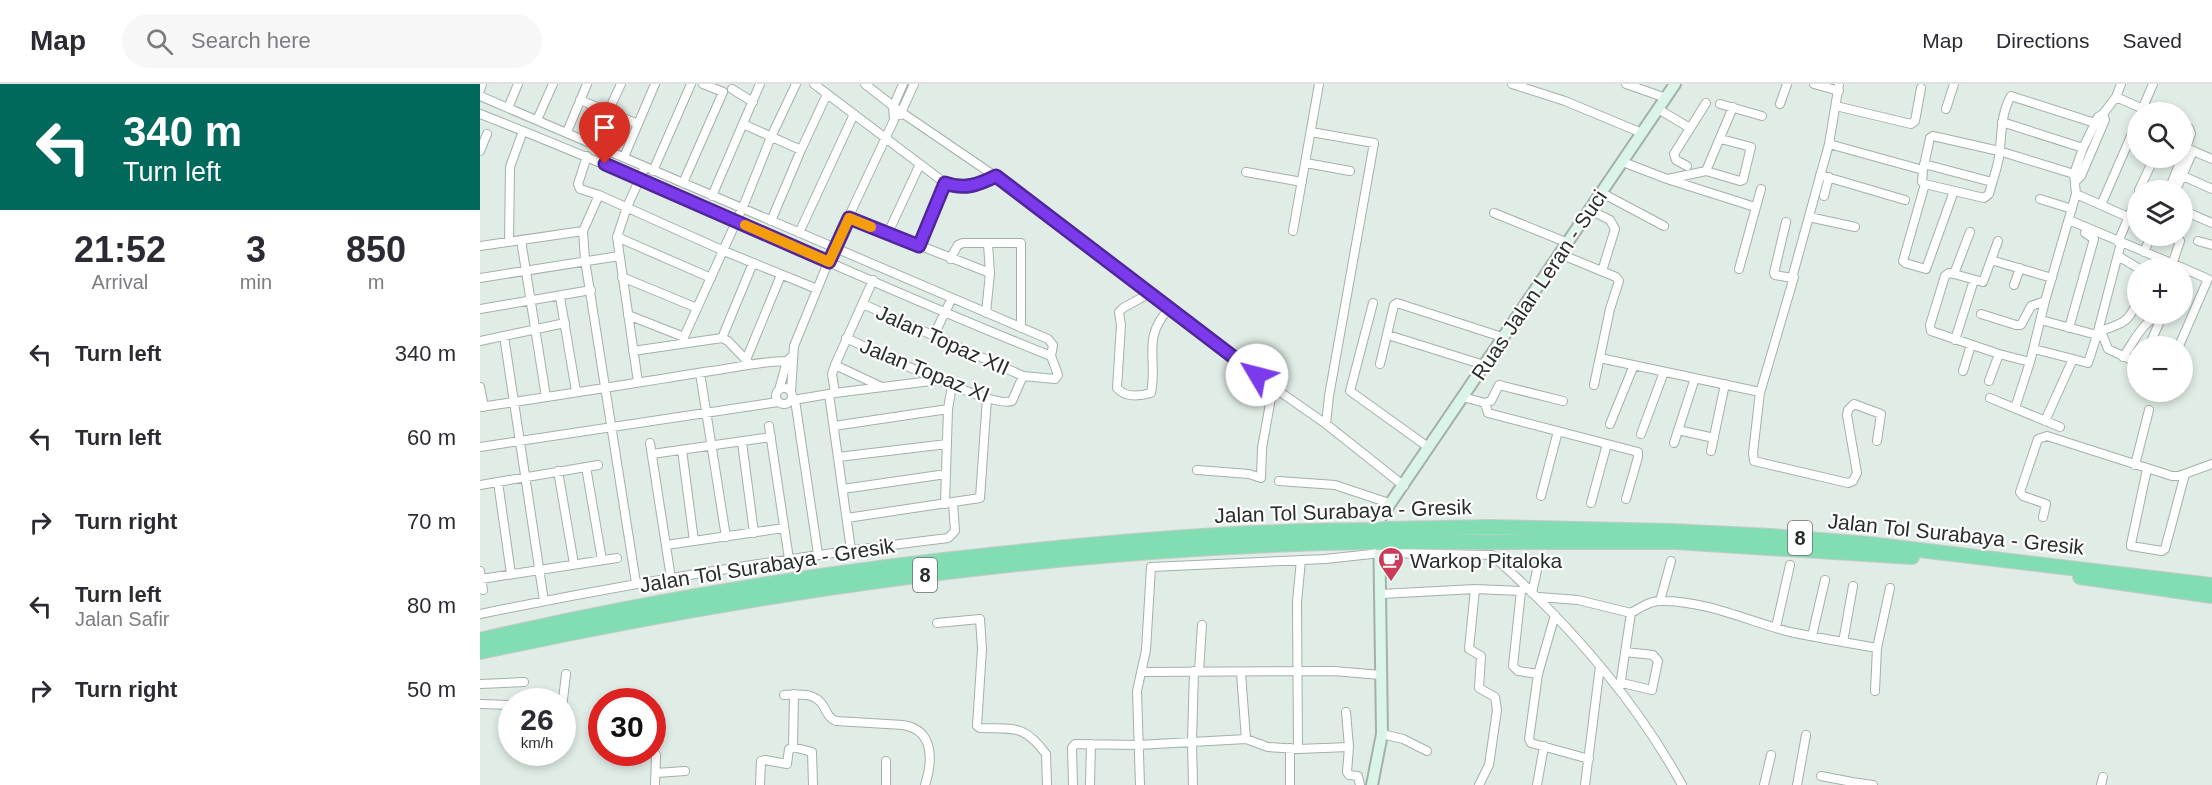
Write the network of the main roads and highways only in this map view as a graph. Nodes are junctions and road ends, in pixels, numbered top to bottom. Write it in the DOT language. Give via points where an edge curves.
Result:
graph roads {
  1 [pos="1675,84"];
  2 [pos="1380,536"];
  3 [pos="2212,585"];
  4 [pos="2212,596"];
  5 [pos="480,640"];
  6 [pos="480,652"];
  7 [pos="1372,785"];
  1 -- 2 [label="main road, Ruas Jalan Leran - Suci" via="1389,503"];
  2 -- 3 [label="highway, Jalan Tol Surabaya - Gresik / 8" via="1490,527 1772,536 1893,546"];
  2 -- 4 [label="highway, Jalan Tol Surabaya - Gresik / 8" via="1675,542 1904,556"];
  2 -- 5 [label="highway, Jalan Tol Surabaya - Gresik / 8" via="1305,531 1106,543 909,564 654,603"];
  2 -- 6 [label="highway, Jalan Tol Surabaya - Gresik / 8" via="1060,559 955,571 734,602"];
  2 -- 7 [label="main road" via="1382,734"];
}
